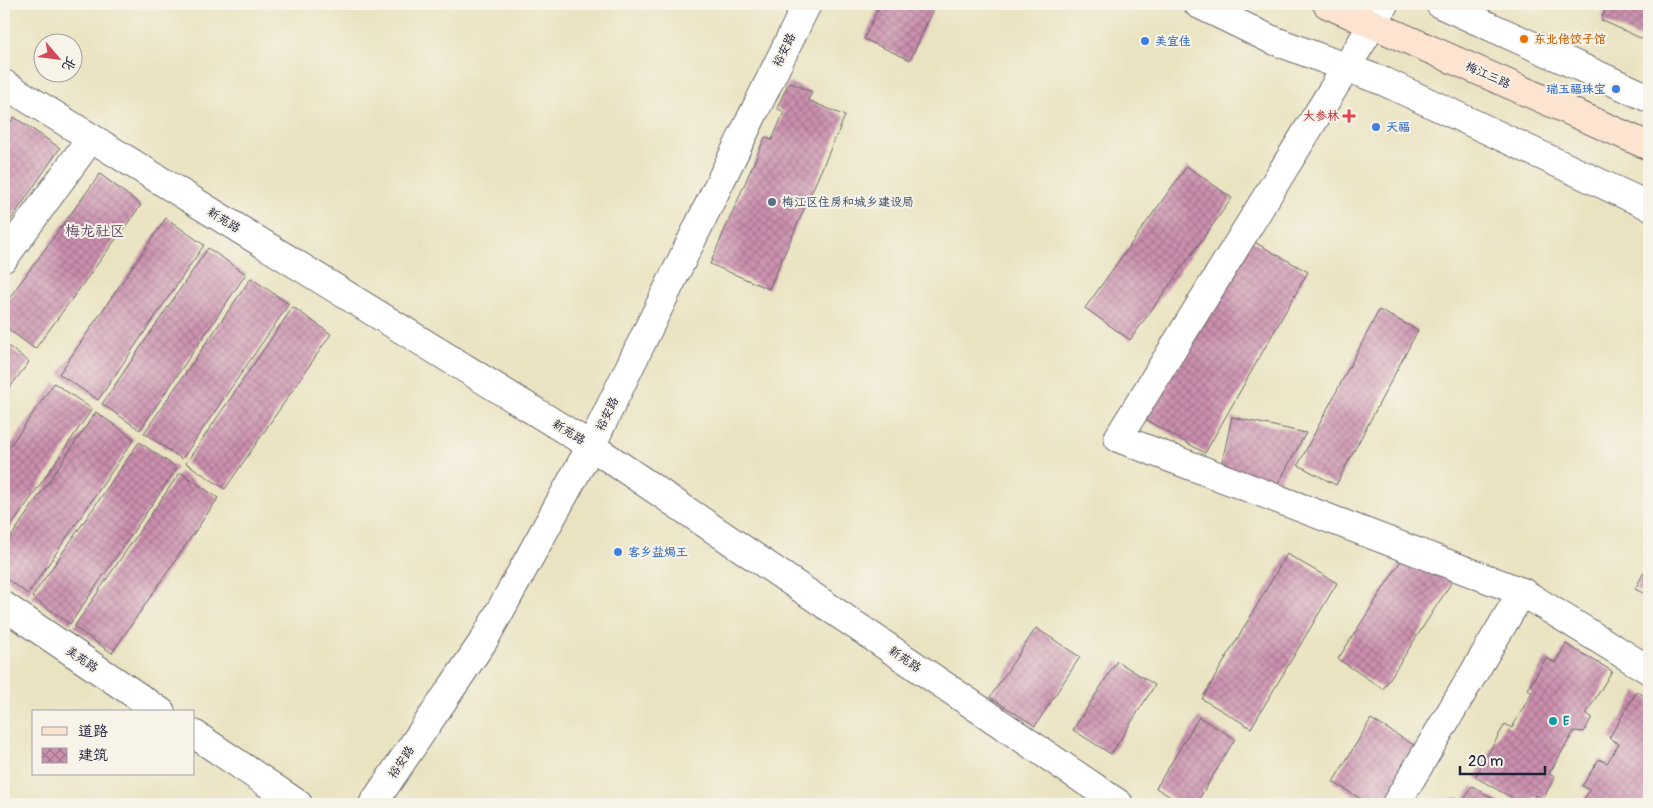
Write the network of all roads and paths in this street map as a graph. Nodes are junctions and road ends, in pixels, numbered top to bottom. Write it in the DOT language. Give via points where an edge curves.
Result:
graph roads {
  1 [pos="807,4"];
  2 [pos="1198,4"];
  3 [pos="1328,4"];
  4 [pos="1440,4"];
  5 [pos="1378,14"];
  6 [pos="4,84"];
  7 [pos="1649,98"];
  8 [pos="91,138"];
  9 [pos="1649,146"];
  10 [pos="1649,206"];
  11 [pos="4,258"];
  12 [pos="592,446"];
  13 [pos="1522,592"];
  14 [pos="4,606"];
  15 [pos="1649,670"];
  16 [pos="158,710"];
  17 [pos="195,735"];
  18 [pos="298,804"];
  19 [pos="373,804"];
  20 [pos="1119,804"];
  21 [pos="1396,804"];
  1 -- 12 [label="street, 裕安路"];
  2 -- 10 [label="street" via="1270,39 1385,82"];
  3 -- 5 [label="main road, 梅江三路"];
  4 -- 7 [label="street"];
  5 -- 9 [label="main road, 梅江三路"];
  5 -- 13 [label="street" via="1118,438"];
  6 -- 8 [label="street, 新苑路"];
  8 -- 11 [label="street"];
  8 -- 12 [label="street, 新苑路"];
  12 -- 19 [label="street, 裕安路" via="484,640"];
  12 -- 20 [label="street, 新苑路"];
  13 -- 15 [label="street"];
  13 -- 21 [label="street"];
  14 -- 16 [label="street, 美苑路"];
  17 -- 18 [label="street"];
}
